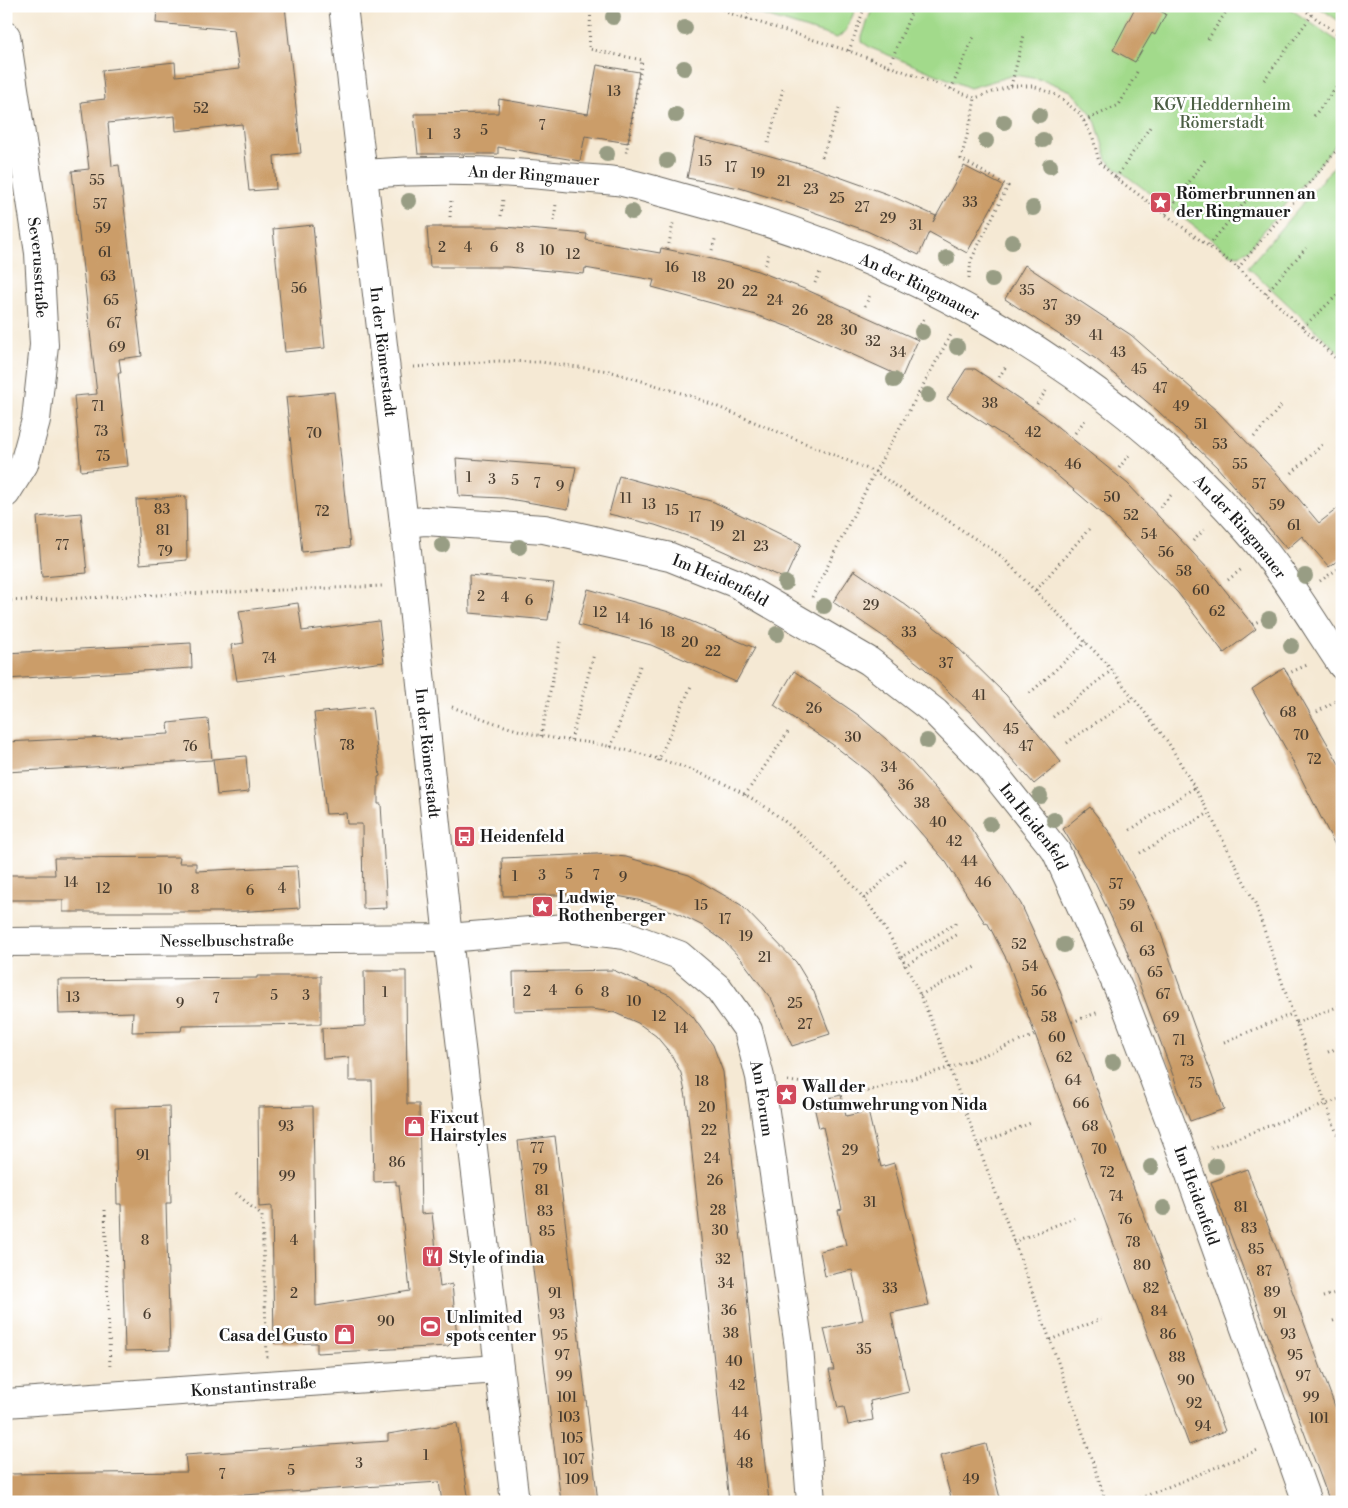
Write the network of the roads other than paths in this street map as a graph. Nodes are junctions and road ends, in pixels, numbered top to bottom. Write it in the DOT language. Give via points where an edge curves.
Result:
graph roads {
  1 [pos="343,6"];
  2 [pos="6,36"];
  3 [pos="363,174"];
  4 [pos="6,493"];
  5 [pos="404,523"];
  6 [pos="1342,665"];
  7 [pos="448,938"];
  8 [pos="6,942"];
  9 [pos="499,1369"];
  10 [pos="6,1403"];
  11 [pos="515,1502"];
  12 [pos="810,1502"];
  13 [pos="1307,1502"];
  1 -- 3 [label="street, In der Römerstadt"];
  2 -- 4 [label="street, Severusstraße" via="39,253 44,346 36,420 24,464"];
  3 -- 5 [label="street, In der Römerstadt"];
  3 -- 6 [label="street, An der Ringmauer" via="522,173 622,182 779,225 861,257 966,308 1077,376 1167,446 1246,529"];
  5 -- 7 [label="street, In der Römerstadt"];
  5 -- 13 [label="street, Im Heidenfeld" via="425,521 544,529 670,557 735,583 869,661 934,712 989,767 1056,851 1125,1003"];
  7 -- 8 [label="street, Nesselbuschstraße"];
  7 -- 9 [label="street, In der Römerstadt"];
  7 -- 12 [label="street, Am Forum" via="566,928 625,935 679,955 719,990 748,1030 760,1078 799,1347"];
  9 -- 10 [label="street, Konstantinstraße"];
  9 -- 11 [label="street, In der Römerstadt"];
}
